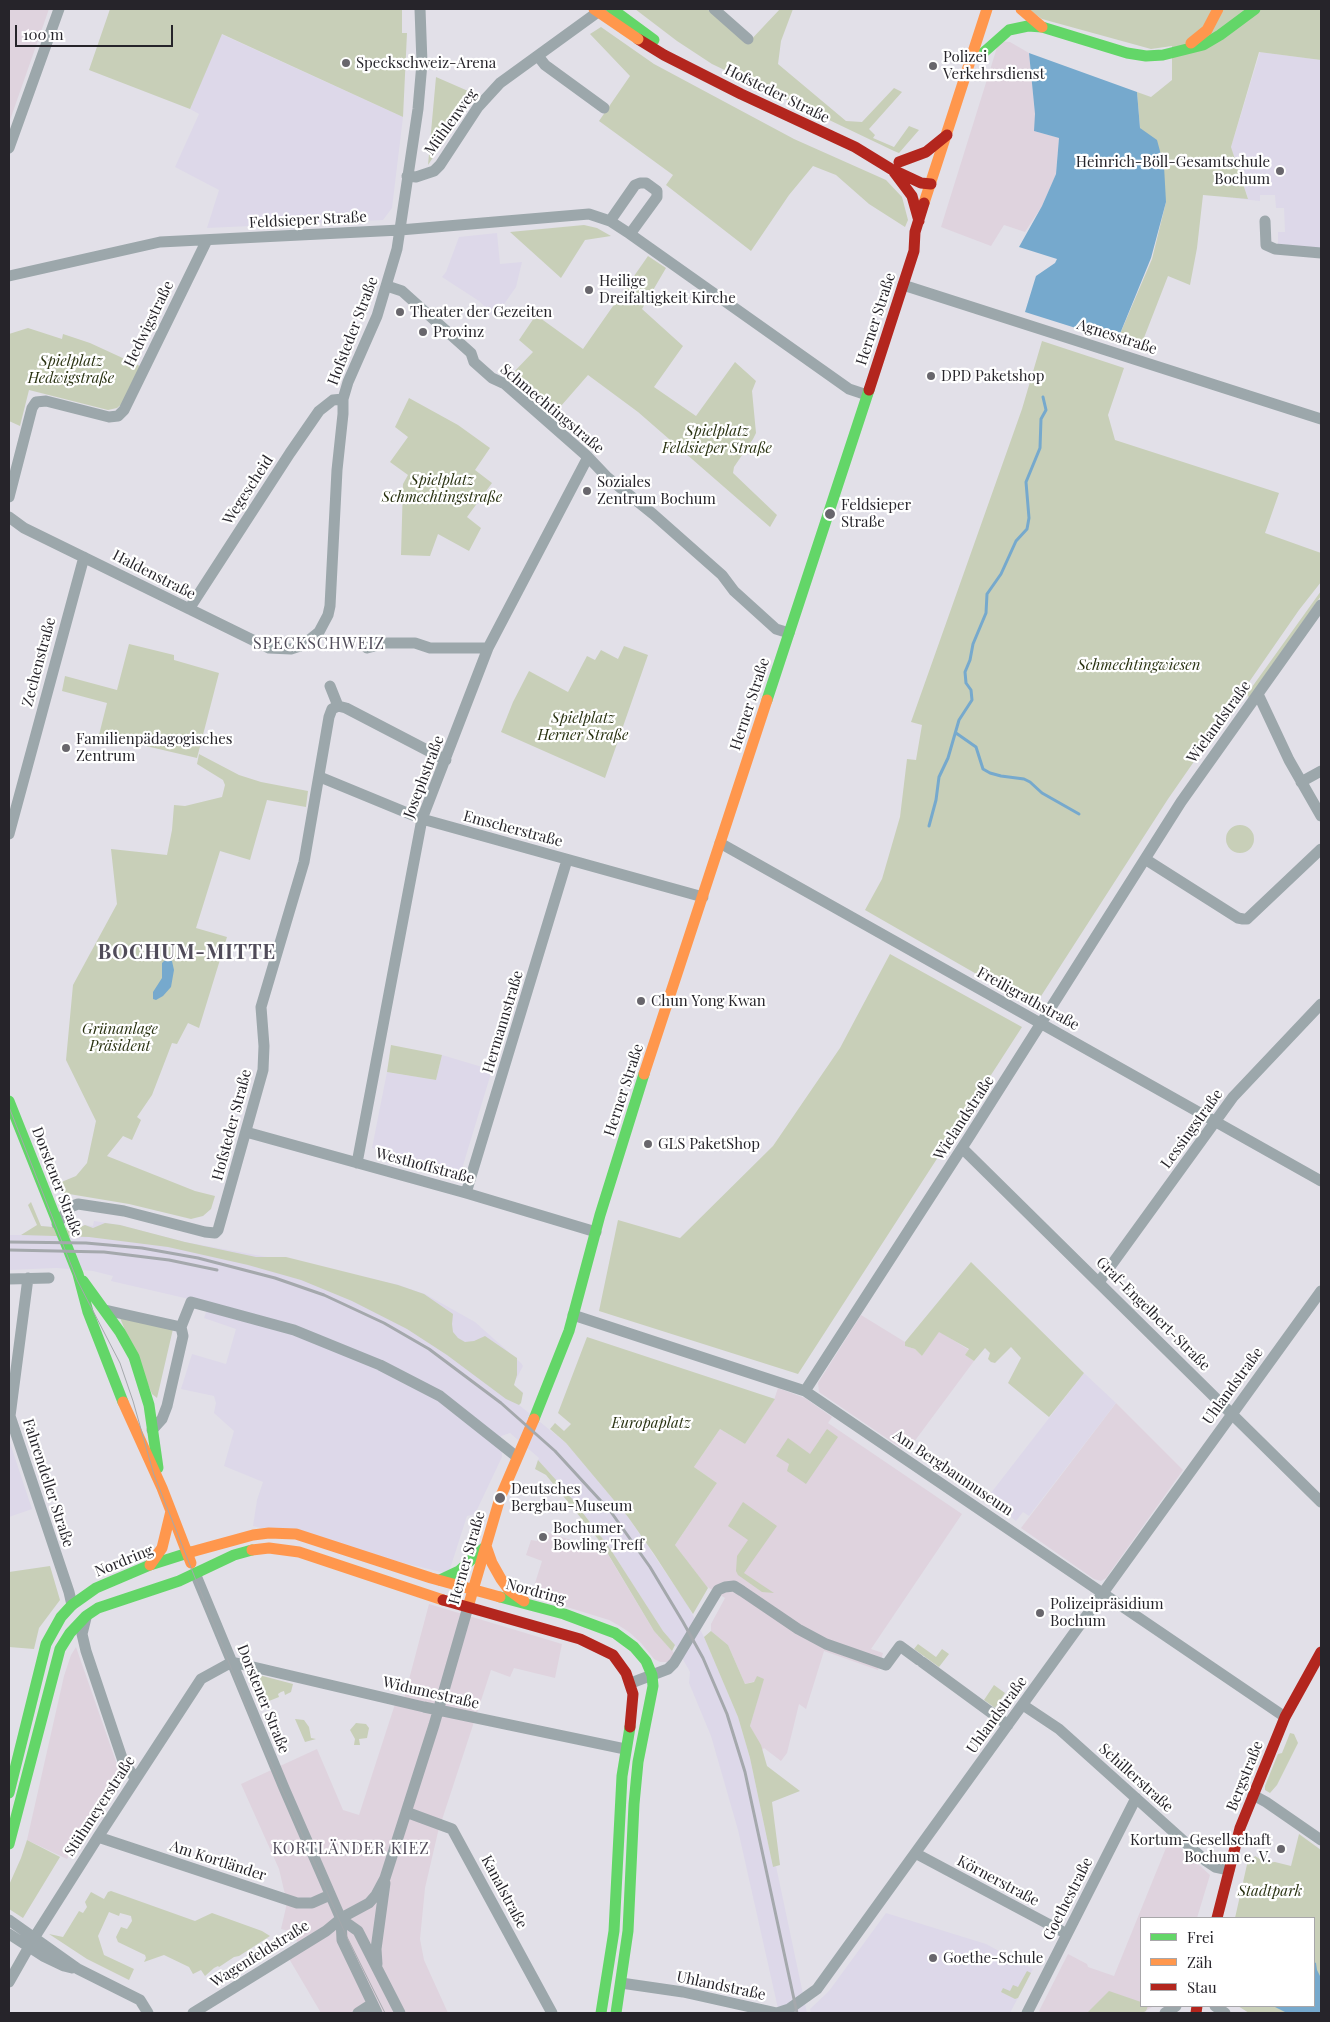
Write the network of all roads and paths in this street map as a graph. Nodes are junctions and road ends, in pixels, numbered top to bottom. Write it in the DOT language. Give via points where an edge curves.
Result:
graph roads {
  1 [pos="58,9"];
  2 [pos="420,9"];
  3 [pos="594,9"];
  4 [pos="602,9"];
  5 [pos="612,9"];
  6 [pos="714,9"];
  7 [pos="987,9"];
  8 [pos="996,9"];
  9 [pos="1021,9"];
  10 [pos="1218,9"];
  11 [pos="1255,9"];
  12 [pos="1042,27"];
  13 [pos="639,35"];
  14 [pos="748,39"];
  15 [pos="1179,52"];
  16 [pos="983,53"];
  17 [pos="538,56"];
  18 [pos="604,108"];
  19 [pos="947,135"];
  20 [pos="9,148"];
  21 [pos="895,166"];
  22 [pos="407,176"];
  23 [pos="935,182"];
  24 [pos="610,221"];
  25 [pos="919,221"];
  26 [pos="1265,221"];
  27 [pos="400,230"];
  28 [pos="630,234"];
  29 [pos="206,240"];
  30 [pos="914,251"];
  31 [pos="1321,253"];
  32 [pos="9,276"];
  33 [pos="903,285"];
  34 [pos="387,286"];
  35 [pos="867,394"];
  36 [pos="343,399"];
  37 [pos="1321,419"];
  38 [pos="588,457"];
  39 [pos="9,497"];
  40 [pos="9,517"];
  41 [pos="84,557"];
  42 [pos="1321,605"];
  43 [pos="189,609"];
  44 [pos="789,633"];
  45 [pos="367,648"];
  46 [pos="488,648"];
  47 [pos="288,649"];
  48 [pos="330,686"];
  49 [pos="1258,694"];
  50 [pos="338,706"];
  51 [pos="446,760"];
  52 [pos="1321,771"];
  53 [pos="320,777"];
  54 [pos="1300,782"];
  55 [pos="1321,816"];
  56 [pos="422,819"];
  57 [pos="9,834"];
  58 [pos="720,844"];
  59 [pos="1321,849"];
  60 [pos="1145,859"];
  61 [pos="567,860"];
  62 [pos="702,897"];
  63 [pos="1321,1004"];
  64 [pos="1041,1024"];
  65 [pos="9,1101"];
  66 [pos="1215,1122"];
  67 [pos="246,1132"];
  68 [pos="962,1148"];
  69 [pos="357,1163"];
  70 [pos="1321,1181"];
  71 [pos="466,1193"];
  72 [pos="57,1224"];
  73 [pos="596,1232"];
  74 [pos="78,1274"];
  75 [pos="28,1278"];
  76 [pos="49,1278"];
  77 [pos="9,1279"];
  78 [pos="1100,1282"];
  79 [pos="1321,1291"];
  80 [pos="105,1310"];
  81 [pos="573,1315"];
  82 [pos="181,1327"];
  83 [pos="805,1391"];
  84 [pos="1232,1413"];
  85 [pos="152,1430"];
  86 [pos="517,1457"];
  87 [pos="162,1488"];
  88 [pos="1321,1502"];
  89 [pos="171,1511"];
  90 [pos="486,1546"];
  91 [pos="188,1553"];
  92 [pos="150,1565"];
  93 [pos="196,1573"];
  94 [pos="440,1580"];
  95 [pos="473,1590"];
  96 [pos="1102,1593"];
  97 [pos="72,1605"];
  98 [pos="533,1606"];
  99 [pos="468,1607"];
  100 [pos="86,1616"];
  101 [pos="77,1625"];
  102 [pos="63,1643"];
  103 [pos="86,1651"];
  104 [pos="1321,1652"];
  105 [pos="232,1662"];
  106 [pos="1318,1668"];
  107 [pos="652,1675"];
  108 [pos="631,1683"];
  109 [pos="1023,1705"];
  110 [pos="438,1710"];
  111 [pos="1285,1718"];
  112 [pos="1008,1725"];
  113 [pos="626,1750"];
  114 [pos="135,1778"];
  115 [pos="9,1793"];
  116 [pos="1253,1796"];
  117 [pos="1136,1798"];
  118 [pos="406,1812"];
  119 [pos="98,1837"];
  120 [pos="1321,1840"];
  121 [pos="9,1844"];
  122 [pos="915,1853"];
  123 [pos="1229,1870"];
  124 [pos="385,1878"];
  125 [pos="330,1895"];
  126 [pos="1217,1917"];
  127 [pos="341,1919"];
  128 [pos="9,1920"];
  129 [pos="9,1934"];
  130 [pos="1067,1934"];
  131 [pos="32,1943"];
  132 [pos="378,1969"];
  133 [pos="9,1982"];
  134 [pos="621,1983"];
  135 [pos="374,2009"];
  136 [pos="148,2013"];
  137 [pos="193,2013"];
  138 [pos="358,2013"];
  139 [pos="400,2013"];
  140 [pos="552,2013"];
  141 [pos="601,2013"];
  142 [pos="616,2013"];
  143 [pos="1027,2013"];
  1 -- 20 [label="street"];
  2 -- 22 [label="street, Hofsteder Straße" via="422,62"];
  3 -- 13 [label="main road, Hofsteder Straße, bridge"];
  4 -- 17 [label="street, Mühlenweg"];
  5 -- 13 [label="main road, Hofsteder Straße"];
  6 -- 14 [label="street"];
  7 -- 19 [label="main road, Herner Straße"];
  8 -- 16 [label="main road, Herner Straße"];
  9 -- 12 [label="main road"];
  10 -- 15 [label="main road" via="1207,30"];
  11 -- 15 [label="main road" via="1203,45"];
  12 -- 15 [label="main road" via="1127,53 1146,56"];
  12 -- 16 [label="main road" via="1009,30"];
  13 -- 21 [label="main road, Hofsteder Straße" via="664,55 855,148 871,151"];
  16 -- 23 [label="main road, Herner Straße"];
  17 -- 18 [label="street" via="545,65"];
  17 -- 22 [label="street, Mühlenweg" via="485,98 434,171 416,177"];
  19 -- 21 [label="main road" via="926,152"];
  19 -- 23 [label="main road, Herner Straße"];
  21 -- 23 [label="main road, Hofsteder Straße" via="921,183"];
  21 -- 25 [label="main road, Hofsteder Straße" via="912,196"];
  22 -- 27 [label="street, Hofsteder Straße"];
  23 -- 25 [label="main road, Herner Straße"];
  23 -- 30 [label="main road, Herner Straße" via="925,234"];
  24 -- 27 [label="street, Feldsieper Straße" via="589,214"];
  24 -- 28 [label="street, Feldsieper Straße"];
  24 -- 28 [label="street" via="635,185 646,183 657,191 657,197"];
  25 -- 30 [label="main road, Herner Straße"];
  26 -- 31 [label="street" via="1266,245"];
  27 -- 29 [label="street, Feldsieper Straße"];
  27 -- 34 [label="street, Hofsteder Straße"];
  28 -- 35 [label="street, Feldsieper Straße" via="849,389"];
  29 -- 32 [label="street, Feldsieper Straße" via="160,242"];
  29 -- 39 [label="street, Hedwigstraße" via="124,410 118,416 110,417 46,401 36,402"];
  30 -- 33 [label="main road, Herner Straße"];
  33 -- 35 [label="main road, Herner Straße"];
  33 -- 37 [label="street, Agnesstraße"];
  34 -- 36 [label="street, Hofsteder Straße"];
  34 -- 38 [label="street, Schmechtingstraße" via="402,291 470,353 474,362 492,378 505,384"];
  35 -- 44 [label="main road, Herner Straße"];
  36 -- 43 [label="street, Wegescheid" via="326,404 314,418"];
  36 -- 47 [label="street, Hofsteder Straße" via="330,606 319,632 303,645"];
  38 -- 44 [label="street, Schmechtingstraße" via="722,575 734,591 776,629"];
  38 -- 46 [label="street, Josephstraße"];
  40 -- 41 [label="street, Haldenstraße" via="24,528"];
  41 -- 43 [label="street, Haldenstraße"];
  41 -- 57 [label="street, Zechenstraße"];
  42 -- 49 [label="street, Wielandstraße"];
  43 -- 47 [label="street, Haldenstraße" via="269,648"];
  44 -- 58 [label="main road, Herner Straße"];
  45 -- 46 [label="street" via="386,643 414,643 430,648"];
  46 -- 51 [label="street, Josephstraße"];
  48 -- 50 [label="street"];
  49 -- 54 [label="street"];
  49 -- 60 [label="street, Wielandstraße" via="1181,802"];
  50 -- 51 [label="street"];
  50 -- 53 [label="street, Hofsteder Straße" via="332,709 329,717"];
  51 -- 56 [label="street, Josephstraße"];
  52 -- 54 [label="street"];
  53 -- 56 [label="street, Emscherstraße"];
  53 -- 67 [label="street, Hofsteder Straße" via="304,862 261,1007 263,1070"];
  54 -- 55 [label="street"];
  56 -- 61 [label="street, Emscherstraße"];
  56 -- 69 [label="street, Josephstraße"];
  58 -- 62 [label="main road, Herner Straße"];
  58 -- 64 [label="street, Freiligrathstraße"];
  59 -- 60 [label="street" via="1248,918 1243,919"];
  60 -- 64 [label="street, Wielandstraße"];
  61 -- 62 [label="street, Emscherstraße"];
  61 -- 71 [label="street, Hermannstraße"];
  62 -- 73 [label="main road, Herner Straße"];
  63 -- 66 [label="street, Lessingstraße" via="1233,1097"];
  64 -- 66 [label="street, Freiligrathstraße"];
  64 -- 68 [label="street, Wielandstraße"];
  65 -- 72 [label="main road, Dorstener Straße"];
  66 -- 70 [label="street, Freiligrathstraße"];
  66 -- 78 [label="street, Lessingstraße"];
  67 -- 69 [label="street, Westhoffstraße"];
  67 -- 72 [label="street, Hofsteder Straße" via="215,1233 124,1211 78,1204 70,1207"];
  68 -- 78 [label="street, Graf-Engelbert-Straße"];
  68 -- 83 [label="street, Wielandstraße"];
  69 -- 71 [label="street, Westhoffstraße"];
  71 -- 73 [label="street, Westhoffstraße"];
  72 -- 74 [label="main road, Dorstener Straße"];
  73 -- 81 [label="main road, Herner Straße"];
  74 -- 80 [label="main road, Dorstener Straße"];
  74 -- 87 [label="main road, Dorstener Straße" via="88,1312 132,1425"];
  75 -- 76 [label="street"];
  75 -- 77 [label="street"];
  75 -- 97 [label="street, Fahrendeller Straße" via="10,1416"];
  78 -- 84 [label="street, Graf-Engelbert-Straße"];
  79 -- 84 [label="street, Uhlandstraße"];
  80 -- 82 [label="street"];
  80 -- 85 [label="main road, Dorstener Straße" via="134,1357 146,1394"];
  81 -- 83 [label="street, Am Bergbaumuseum"];
  81 -- 86 [label="main road, Herner Straße" via="560,1356"];
  82 -- 85 [label="street" via="183,1336 167,1406 162,1419"];
  82 -- 86 [label="street" via="191,1302 294,1330 380,1365 440,1396"];
  83 -- 96 [label="street, Am Bergbaumuseum"];
  84 -- 88 [label="street, Graf-Engelbert-Straße"];
  84 -- 96 [label="street, Uhlandstraße"];
  85 -- 87 [label="main road, Dorstener Straße"];
  86 -- 90 [label="main road, Herner Straße" via="500,1498"];
  87 -- 89 [label="main road, Dorstener Straße"];
  89 -- 91 [label="main road, Dorstener Straße"];
  89 -- 92 [label="main road" via="164,1544"];
  90 -- 94 [label="main road" via="459,1571"];
  90 -- 95 [label="main road, Herner Straße"];
  90 -- 98 [label="main road" via="505,1585"];
  91 -- 92 [label="main road, Nordring"];
  91 -- 93 [label="main road, Dorstener Straße"];
  91 -- 94 [label="main road, Nordring" via="254,1535 284,1533 312,1538"];
  92 -- 97 [label="main road, Nordring" via="96,1588"];
  93 -- 99 [label="main road" via="249,1550 284,1549"];
  93 -- 100 [label="main road" via="98,1608"];
  93 -- 105 [label="street, Dorstener Straße"];
  94 -- 95 [label="main road, Nordring"];
  95 -- 98 [label="main road, Nordring"];
  95 -- 99 [label="main road, Herner Straße"];
  96 -- 109 [label="street, Uhlandstraße"];
  96 -- 111 [label="street, Am Bergbaumuseum"];
  97 -- 101 [label="main road"];
  97 -- 115 [label="main road, Nordring" via="46,1644"];
  98 -- 107 [label="main road, Nordring" via="615,1633 634,1647 646,1661"];
  99 -- 108 [label="main road" via="593,1644 612,1655"];
  99 -- 110 [label="street, Herner Straße"];
  100 -- 101 [label="main road"];
  100 -- 103 [label="street" via="82,1634"];
  101 -- 102 [label="main road"];
  102 -- 103 [label="street" via="76,1643"];
  102 -- 121 [label="main road" via="51,1678"];
  103 -- 114 [label="street" via="123,1761"];
  104 -- 106 [label="main road, Bergstraße"];
  105 -- 110 [label="street, Widumestraße"];
  105 -- 114 [label="street, Stühmeyerstraße" via="201,1679"];
  105 -- 125 [label="street, Dorstener Straße"];
  106 -- 111 [label="main road, Bergstraße"];
  107 -- 108 [label="street"];
  107 -- 112 [label="street" via="674,1663 718,1590 734,1586 826,1644 886,1665 900,1646"];
  107 -- 134 [label="main road" via="652,1699 634,1794 628,1931"];
  108 -- 113 [label="main road" via="633,1708"];
  109 -- 112 [label="street, Uhlandstraße"];
  109 -- 117 [label="street, Schillerstraße" via="1058,1728"];
  110 -- 113 [label="street, Widumestraße"];
  110 -- 118 [label="street, Herner Straße"];
  111 -- 116 [label="main road, Bergstraße"];
  112 -- 122 [label="street, Uhlandstraße"];
  113 -- 141 [label="main road" via="614,1931"];
  114 -- 119 [label="street, Stühmeyerstraße"];
  116 -- 120 [label="street"];
  116 -- 123 [label="main road, Bergstraße"];
  117 -- 123 [label="street, Schillerstraße" via="1206,1861"];
  117 -- 130 [label="street, Goethestraße"];
  118 -- 124 [label="street, Herner Straße"];
  118 -- 140 [label="street, Kanalstraße" via="452,1829"];
  119 -- 125 [label="street, Am Kortländer" via="297,1903 312,1903"];
  119 -- 131 [label="street, Stühmeyerstraße"];
  122 -- 130 [label="street, Körnerstraße"];
  122 -- 134 [label="street, Uhlandstraße" via="817,1989 789,2009 777,2013 683,1992"];
  123 -- 126 [label="main road, Bergstraße"];
  124 -- 127 [label="street, Herner Straße" via="369,1904"];
  124 -- 132 [label="street" via="376,1949"];
  125 -- 127 [label="street, Dorstener Straße"];
  127 -- 132 [label="street" via="358,1931"];
  127 -- 135 [label="street" via="342,1940"];
  127 -- 137 [label="street, Wagenfeldstraße"];
  128 -- 131 [label="street"];
  129 -- 131 [label="street"];
  130 -- 143 [label="street, Goethestraße"];
  131 -- 133 [label="street, Stühmeyerstraße"];
  131 -- 136 [label="street" via="64,1966 78,1969 140,2000"];
  132 -- 139 [label="street"];
  134 -- 142 [label="main road"];
  135 -- 138 [label="street"];
}
